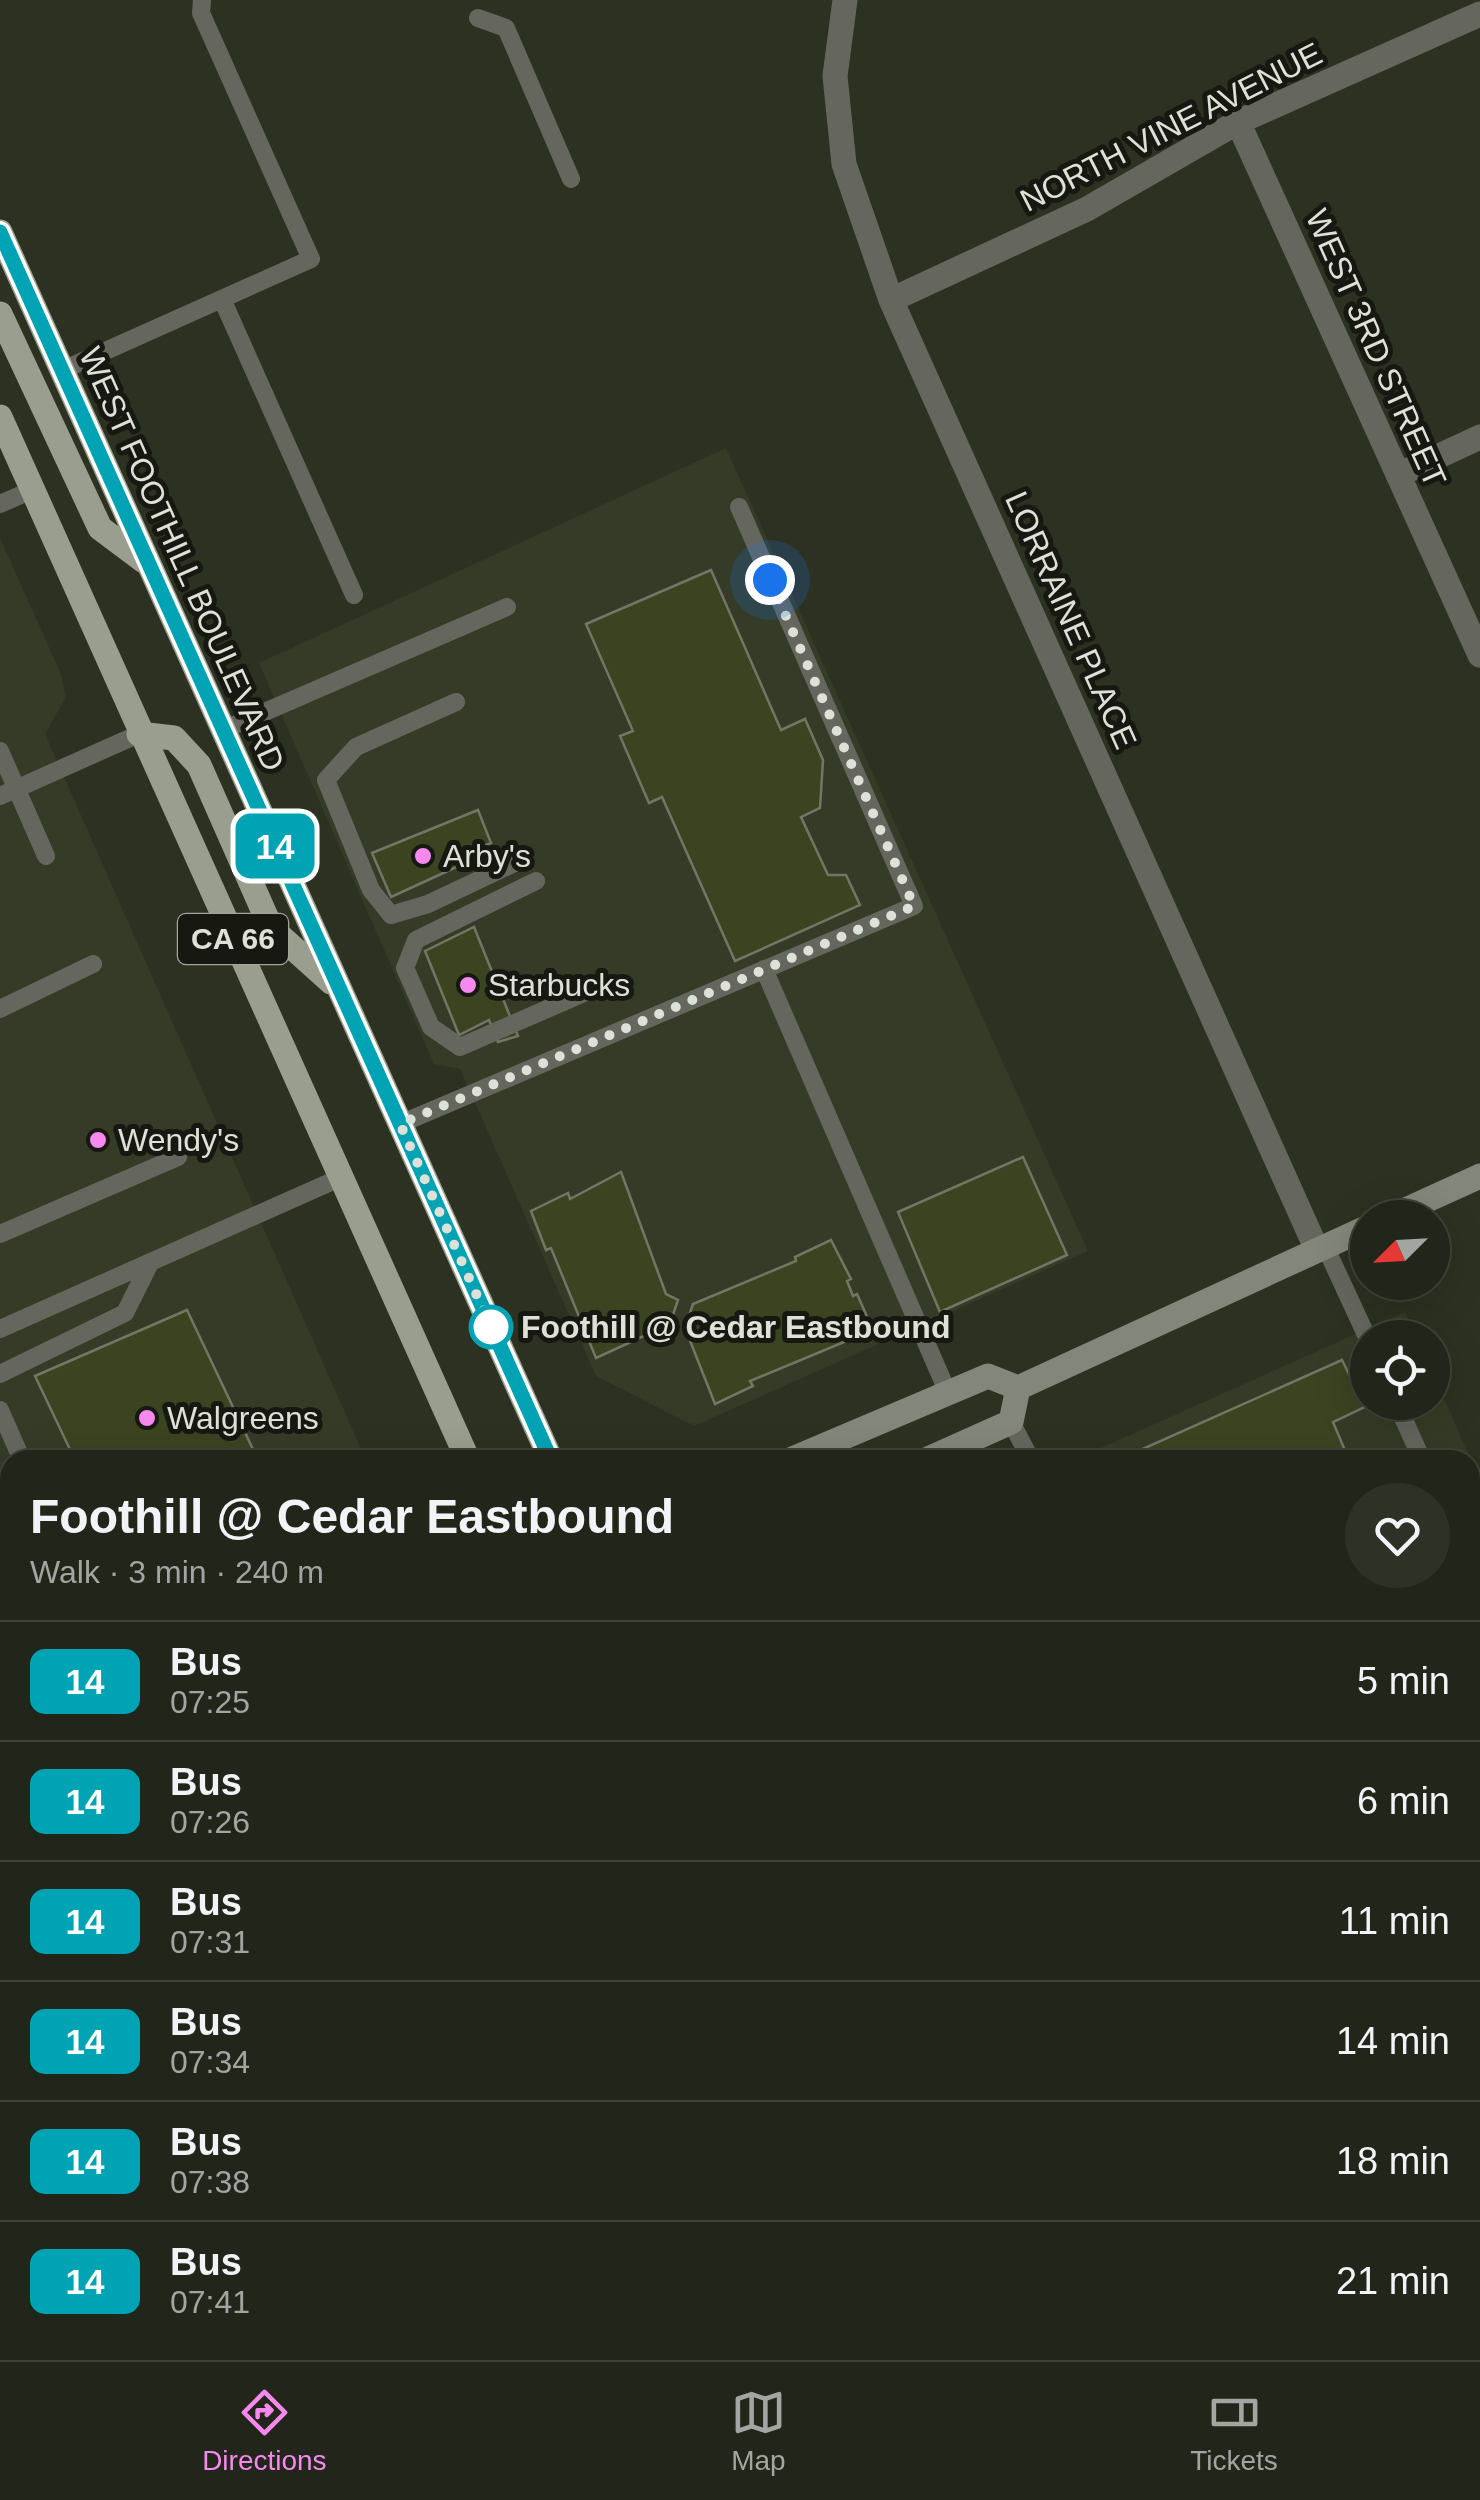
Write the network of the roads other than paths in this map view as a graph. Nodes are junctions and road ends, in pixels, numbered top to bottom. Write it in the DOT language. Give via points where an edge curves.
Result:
graph roads {
  1 [pos="202,0"];
  2 [pos="846,0"];
  3 [pos="1480,14"];
  4 [pos="478,18"];
  5 [pos="1238,122"];
  6 [pos="572,179"];
  7 [pos="0,232"];
  8 [pos="222,300"];
  9 [pos="892,300"];
  10 [pos="0,314"];
  11 [pos="63,370"];
  12 [pos="0,417"];
  13 [pos="1480,438"];
  14 [pos="1398,475"];
  15 [pos="32,490"];
  16 [pos="0,504"];
  17 [pos="739,507"];
  18 [pos="148,564"];
  19 [pos="354,595"];
  20 [pos="506,607"];
  21 [pos="1480,655"];
  22 [pos="456,702"];
  23 [pos="223,730"];
  24 [pos="139,734"];
  25 [pos="0,751"];
  26 [pos="8,792"];
  27 [pos="46,856"];
  28 [pos="526,858"];
  29 [pos="536,881"];
  30 [pos="93,964"];
  31 [pos="764,968"];
  32 [pos="339,989"];
  33 [pos="586,992"];
  34 [pos="0,1009"];
  35 [pos="400,1124"];
  36 [pos="178,1157"];
  37 [pos="1480,1176"];
  38 [pos="342,1177"];
  39 [pos="1427,1200"];
  40 [pos="0,1234"];
  41 [pos="1350,1235"];
  42 [pos="1321,1248"];
  43 [pos="150,1263"];
  44 [pos="1358,1320"];
  45 [pos="0,1330"];
  46 [pos="0,1374"];
  47 [pos="1018,1388"];
  48 [pos="948,1392"];
  49 [pos="0,1410"];
  50 [pos="1404,1420"];
  51 [pos="1012,1422"];
  52 [pos="18,1450"];
  53 [pos="464,1450"];
  54 [pos="547,1450"];
  55 [pos="813,1450"];
  56 [pos="949,1450"];
  57 [pos="1026,1450"];
  58 [pos="1418,1450"];
  1 -- 8 [label="lane" via="201,13 312,260"];
  2 -- 9 [label="street, LORRAINE PLACE" via="834,76 844,164"];
  3 -- 5 [label="street, NORTH VINE AVENUE"];
  4 -- 6 [label="lane" via="506,28"];
  5 -- 9 [label="street, NORTH VINE AVENUE" via="1087,210"];
  5 -- 14 [label="street, WEST 3RD STREET"];
  7 -- 11 [label="main road, WEST FOOTHILL BOULEVARD"];
  8 -- 11 [label="lane"];
  8 -- 19 [label="lane"];
  9 -- 42 [label="street, LORRAINE PLACE"];
  10 -- 18 [label="main road" via="100,528"];
  11 -- 18 [label="main road, WEST FOOTHILL BOULEVARD"];
  12 -- 15 [label="main road, CA 66"];
  13 -- 14 [label="street"];
  14 -- 21 [label="street, WEST 3RD STREET"];
  15 -- 16 [label="lane"];
  15 -- 24 [label="main road, CA 66"];
  17 -- 31 [label="lane" via="914,906"];
  18 -- 23 [label="main road, WEST FOOTHILL BOULEVARD"];
  20 -- 23 [label="lane"];
  22 -- 28 [label="lane" via="356,747 326,780 370,890 391,914"];
  23 -- 32 [label="main road, WEST FOOTHILL BOULEVARD"];
  24 -- 26 [label="lane"];
  24 -- 32 [label="main road" via="174,738 199,765 272,928"];
  24 -- 38 [label="main road, CA 66"];
  25 -- 26 [label="lane"];
  26 -- 27 [label="lane"];
  29 -- 33 [label="lane" via="416,940 405,968 431,1027 460,1047"];
  30 -- 34 [label="lane"];
  31 -- 35 [label="lane"];
  31 -- 48 [label="lane"];
  32 -- 35 [label="main road, WEST FOOTHILL BOULEVARD"];
  35 -- 54 [label="main road, WEST FOOTHILL BOULEVARD"];
  36 -- 40 [label="lane"];
  37 -- 39 [label="main road"];
  38 -- 43 [label="lane"];
  38 -- 53 [label="main road, CA 66"];
  41 -- 42 [label="main road"];
  42 -- 44 [label="lane"];
  42 -- 47 [label="main road"];
  43 -- 45 [label="lane"];
  43 -- 46 [label="lane" via="125,1313"];
  47 -- 48 [label="main road" via="988,1376"];
  47 -- 51 [label="main road"];
  48 -- 55 [label="main road"];
  49 -- 52 [label="lane"];
  50 -- 58 [label="lane"];
  51 -- 56 [label="main road"];
  51 -- 57 [label="lane"];
}
